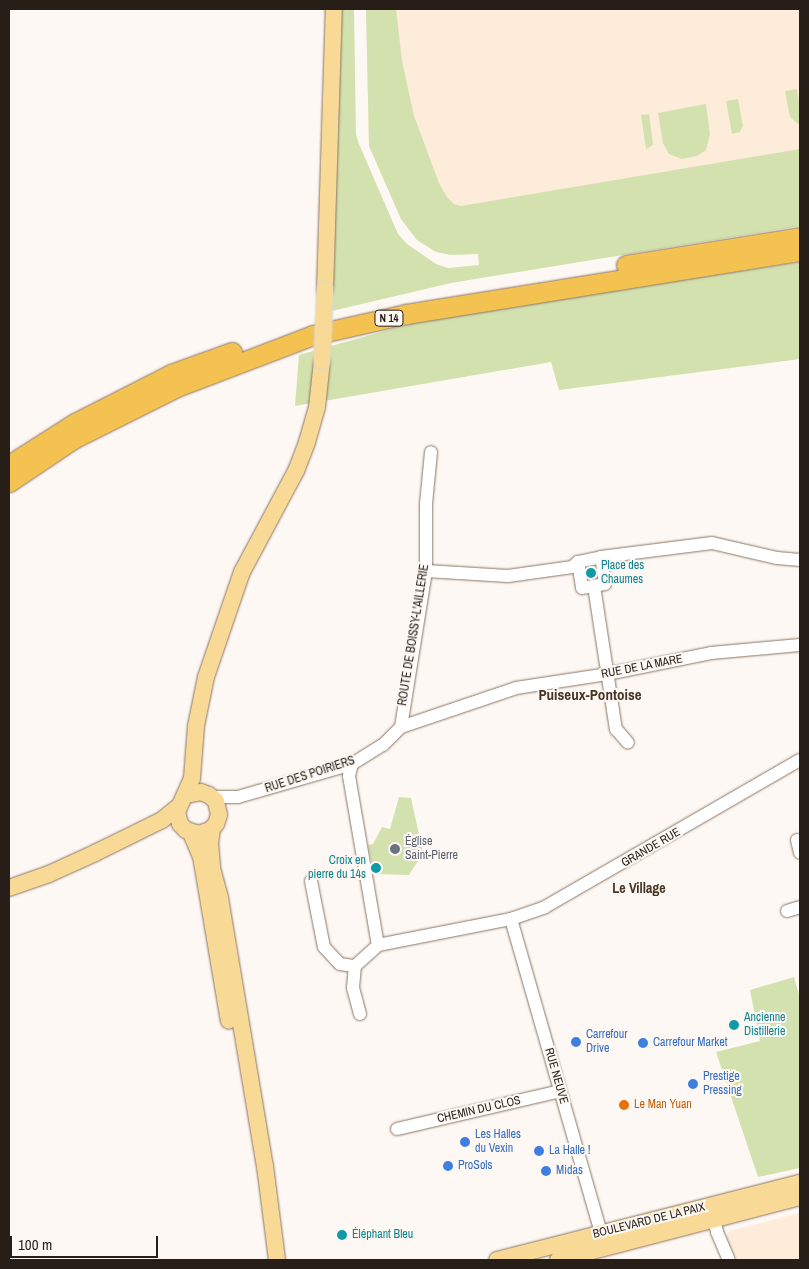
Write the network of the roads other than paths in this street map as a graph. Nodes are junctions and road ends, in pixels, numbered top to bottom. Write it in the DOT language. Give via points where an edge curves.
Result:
graph roads {
  1 [pos="334,9"];
  2 [pos="800,237"];
  3 [pos="800,251"];
  4 [pos="176,387"];
  5 [pos="431,452"];
  6 [pos="9,465"];
  7 [pos="9,482"];
  8 [pos="9,488"];
  9 [pos="604,558"];
  10 [pos="800,560"];
  11 [pos="578,562"];
  12 [pos="426,571"];
  13 [pos="594,586"];
  14 [pos="217,644"];
  15 [pos="800,645"];
  16 [pos="607,674"];
  17 [pos="400,728"];
  18 [pos="628,743"];
  19 [pos="800,760"];
  20 [pos="352,764"];
  21 [pos="210,795"];
  22 [pos="238,797"];
  23 [pos="182,802"];
  24 [pos="220,812"];
  25 [pos="212,829"];
  26 [pos="188,831"];
  27 [pos="797,840"];
  28 [pos="95,853"];
  29 [pos="800,853"];
  30 [pos="311,881"];
  31 [pos="9,888"];
  32 [pos="800,907"];
  33 [pos="788,910"];
  34 [pos="511,919"];
  35 [pos="378,945"];
  36 [pos="355,966"];
  37 [pos="360,1014"];
  38 [pos="560,1092"];
  39 [pos="397,1129"];
  40 [pos="800,1183"];
  41 [pos="800,1197"];
  42 [pos="712,1213"];
  43 [pos="601,1233"];
  44 [pos="620,1244"];
  45 [pos="566,1258"];
  46 [pos="268,1260"];
  47 [pos="278,1260"];
  48 [pos="497,1260"];
  49 [pos="729,1260"];
  1 -- 14 [label="main road, bridge" via="322,362 317,407 296,471 242,572"];
  2 -- 6 [label="highway, N 14" via="406,302 313,323 171,374 75,423"];
  3 -- 4 [label="highway, N 14" via="396,316 313,335"];
  4 -- 7 [label="highway, N 14" via="73,439"];
  4 -- 8 [label="highway"];
  5 -- 12 [label="street, ROUTE DE BOISSY-L'AILLERIE" via="426,504"];
  9 -- 10 [label="street" via="712,543"];
  9 -- 11 [label="street"];
  9 -- 13 [label="street" via="605,584"];
  11 -- 12 [label="street" via="572,567 508,576"];
  11 -- 13 [label="street" via="582,588"];
  12 -- 17 [label="street, ROUTE DE BOISSY-L'AILLERIE"];
  13 -- 16 [label="street"];
  14 -- 21 [label="main road" via="202,768 202,777"];
  14 -- 23 [label="main road" via="196,726 192,778"];
  15 -- 16 [label="street, RUE DE LA MARE" via="711,653"];
  16 -- 17 [label="street, RUE DE LA MARE" via="516,688"];
  16 -- 18 [label="street" via="616,729"];
  17 -- 20 [label="street, RUE DES POIRIERS" via="383,745"];
  19 -- 34 [label="street, GRANDE RUE" via="545,907"];
  20 -- 22 [label="street, RUE DES POIRIERS"];
  20 -- 35 [label="street" via="349,776"];
  21 -- 22 [label="street"];
  21 -- 23 [label="main road" via="196,792"];
  21 -- 24 [label="main road"];
  22 -- 24 [label="street"];
  23 -- 26 [label="main road" via="179,821"];
  23 -- 28 [label="main road" via="162,820"];
  24 -- 25 [label="main road"];
  25 -- 26 [label="main road" via="202,834"];
  25 -- 47 [label="main road" via="212,868 220,898 264,1157"];
  26 -- 28 [label="main road" via="161,830"];
  26 -- 46 [label="main road" via="201,856"];
  27 -- 29 [label="street"];
  28 -- 31 [label="main road"];
  30 -- 36 [label="street" via="324,947 340,964"];
  32 -- 33 [label="street"];
  34 -- 35 [label="street, GRANDE RUE"];
  34 -- 38 [label="street, RUE NEUVE"];
  35 -- 36 [label="street"];
  36 -- 37 [label="street" via="353,988"];
  38 -- 39 [label="street, CHEMIN DU CLOS"];
  38 -- 43 [label="street, RUE NEUVE"];
  40 -- 42 [label="main road, BOULEVARD DE LA PAIX"];
  41 -- 42 [label="main road, BOULEVARD DE LA PAIX"];
  42 -- 43 [label="main road, BOULEVARD DE LA PAIX"];
  42 -- 44 [label="main road, BOULEVARD DE LA PAIX"];
  42 -- 49 [label="street"];
  43 -- 44 [label="street"];
  43 -- 45 [label="street" via="598,1241"];
  43 -- 48 [label="main road, BOULEVARD DE LA PAIX"];
  44 -- 45 [label="main road, BOULEVARD DE LA PAIX"];
}
